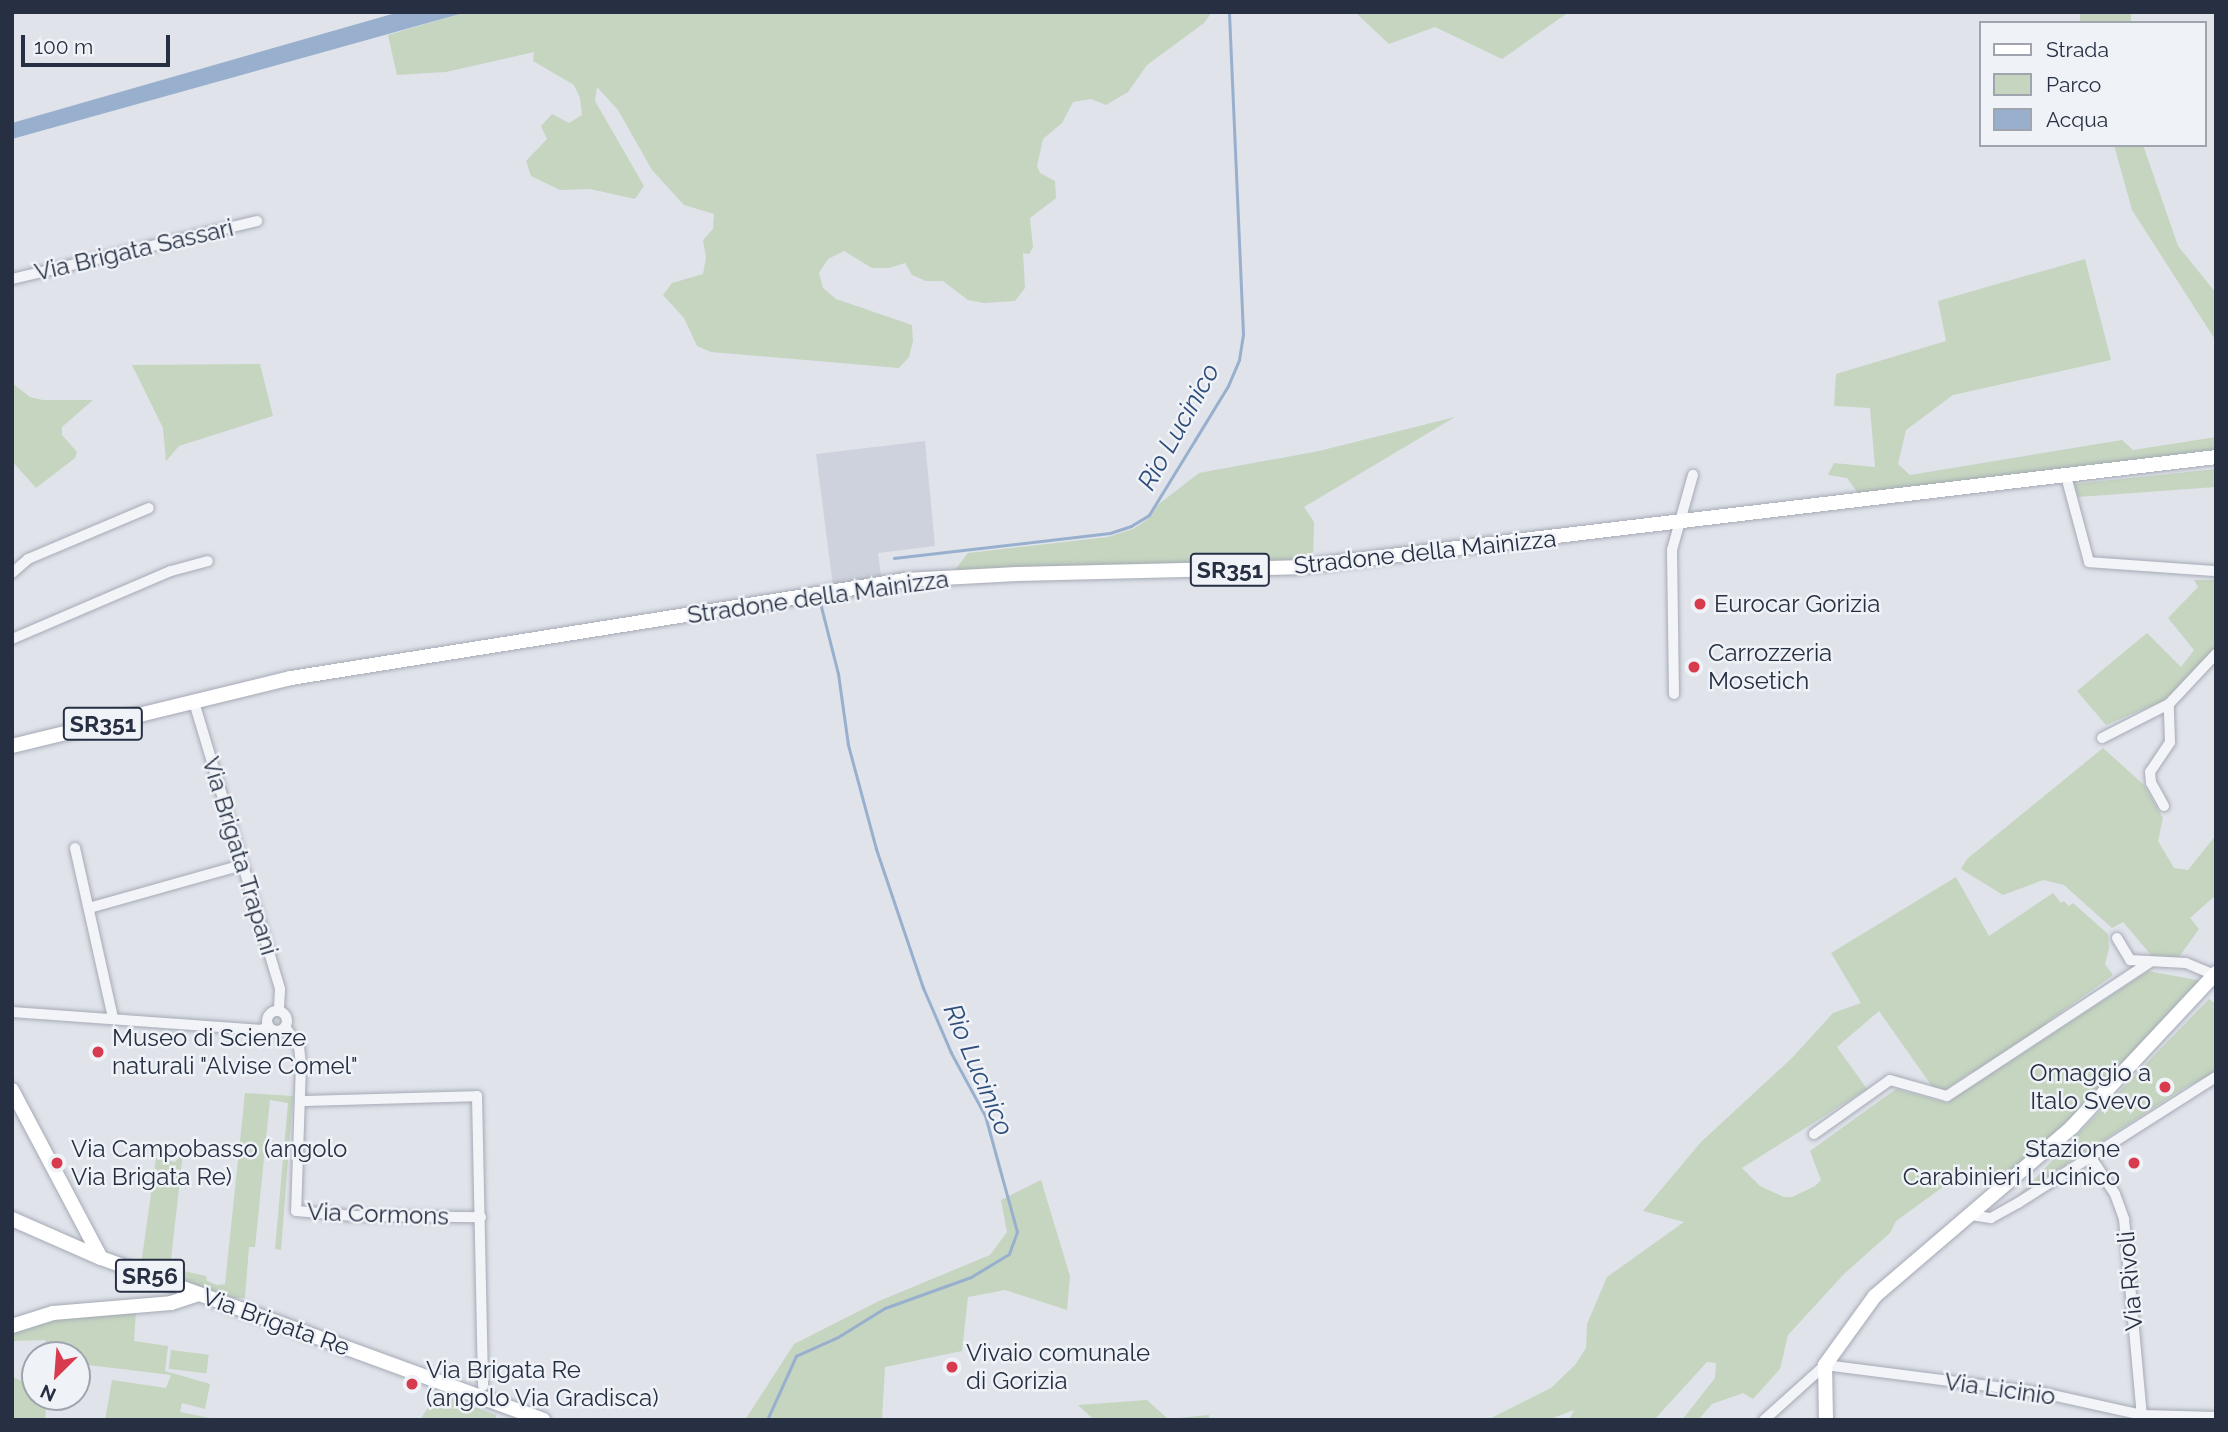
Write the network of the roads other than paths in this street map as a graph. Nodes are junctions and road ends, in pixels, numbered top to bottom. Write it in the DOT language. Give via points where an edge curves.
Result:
graph roads {
  1 [pos="257,221"];
  2 [pos="12,279"];
  3 [pos="2216,457"];
  4 [pos="1693,475"];
  5 [pos="2066,476"];
  6 [pos="149,508"];
  7 [pos="1676,524"];
  8 [pos="208,561"];
  9 [pos="2216,570"];
  10 [pos="12,573"];
  11 [pos="12,639"];
  12 [pos="2216,654"];
  13 [pos="1674,694"];
  14 [pos="194,702"];
  15 [pos="2169,704"];
  16 [pos="2102,738"];
  17 [pos="12,746"];
  18 [pos="2164,806"];
  19 [pos="75,848"];
  20 [pos="242,864"];
  21 [pos="89,908"];
  22 [pos="2117,938"];
  23 [pos="2150,962"];
  24 [pos="2215,974"];
  25 [pos="12,1012"];
  26 [pos="279,1012"];
  27 [pos="113,1018"];
  28 [pos="268,1025"];
  29 [pos="285,1027"];
  30 [pos="2216,1078"];
  31 [pos="12,1090"];
  32 [pos="301,1101"];
  33 [pos="1814,1134"];
  34 [pos="2090,1156"];
  35 [pos="1971,1215"];
  36 [pos="481,1217"];
  37 [pos="12,1219"];
  38 [pos="101,1258"];
  39 [pos="199,1294"];
  40 [pos="12,1326"];
  41 [pos="1825,1365"];
  42 [pos="483,1386"];
  43 [pos="2142,1415"];
  44 [pos="2216,1417"];
  45 [pos="543,1420"];
  46 [pos="1764,1420"];
  47 [pos="1826,1420"];
  1 -- 2 [label="street, Via Brigata Sassari"];
  3 -- 5 [label="main road, Stradone della Mainizza / SR351"];
  4 -- 7 [label="street"];
  5 -- 7 [label="main road, Stradone della Mainizza / SR351"];
  5 -- 9 [label="street" via="2089,562"];
  6 -- 10 [label="street" via="28,559"];
  7 -- 13 [label="street" via="1672,550"];
  7 -- 14 [label="main road, Stradone della Mainizza / SR351" via="1298,567 905,580 291,678"];
  8 -- 11 [label="street" via="171,571"];
  12 -- 15 [label="street"];
  14 -- 17 [label="main road, Stradone della Mainizza / SR351"];
  14 -- 20 [label="street, Via Brigata Trapani"];
  15 -- 16 [label="street"];
  15 -- 18 [label="street" via="2170,742 2150,772"];
  19 -- 21 [label="street"];
  20 -- 21 [label="street"];
  20 -- 26 [label="street, Via Brigata Trapani" via="280,989"];
  21 -- 27 [label="street"];
  22 -- 23 [label="street" via="2130,960"];
  23 -- 24 [label="street" via="2186,963"];
  23 -- 33 [label="street" via="1947,1096 1890,1080"];
  24 -- 35 [label="main road" via="2072,1127"];
  25 -- 27 [label="street"];
  26 -- 28 [label="street" via="270,1014"];
  26 -- 29 [label="street, Via Brigata Trapani" via="286,1020"];
  27 -- 28 [label="street" via="262,1030"];
  28 -- 29 [label="street" via="278,1031"];
  29 -- 32 [label="street, Via Cormons" via="299,1046"];
  30 -- 34 [label="street"];
  31 -- 38 [label="main road"];
  32 -- 36 [label="street, Via Cormons" via="296,1211"];
  32 -- 36 [label="street" via="477,1096"];
  34 -- 35 [label="street" via="1991,1218"];
  34 -- 43 [label="street, Via Rivoli" via="2115,1194 2124,1219"];
  35 -- 41 [label="main road" via="1875,1296"];
  36 -- 42 [label="street"];
  37 -- 38 [label="main road, Via Brigata Re / SR56"];
  38 -- 39 [label="main road, Via Brigata Re / SR56"];
  39 -- 40 [label="main road" via="171,1303 52,1313"];
  39 -- 45 [label="main road, Via Brigata Re / SR56"];
  41 -- 43 [label="street, Via Licinio" via="2043,1393"];
  41 -- 46 [label="street"];
  41 -- 47 [label="main road"];
  43 -- 44 [label="street, Via Licinio"];
}
